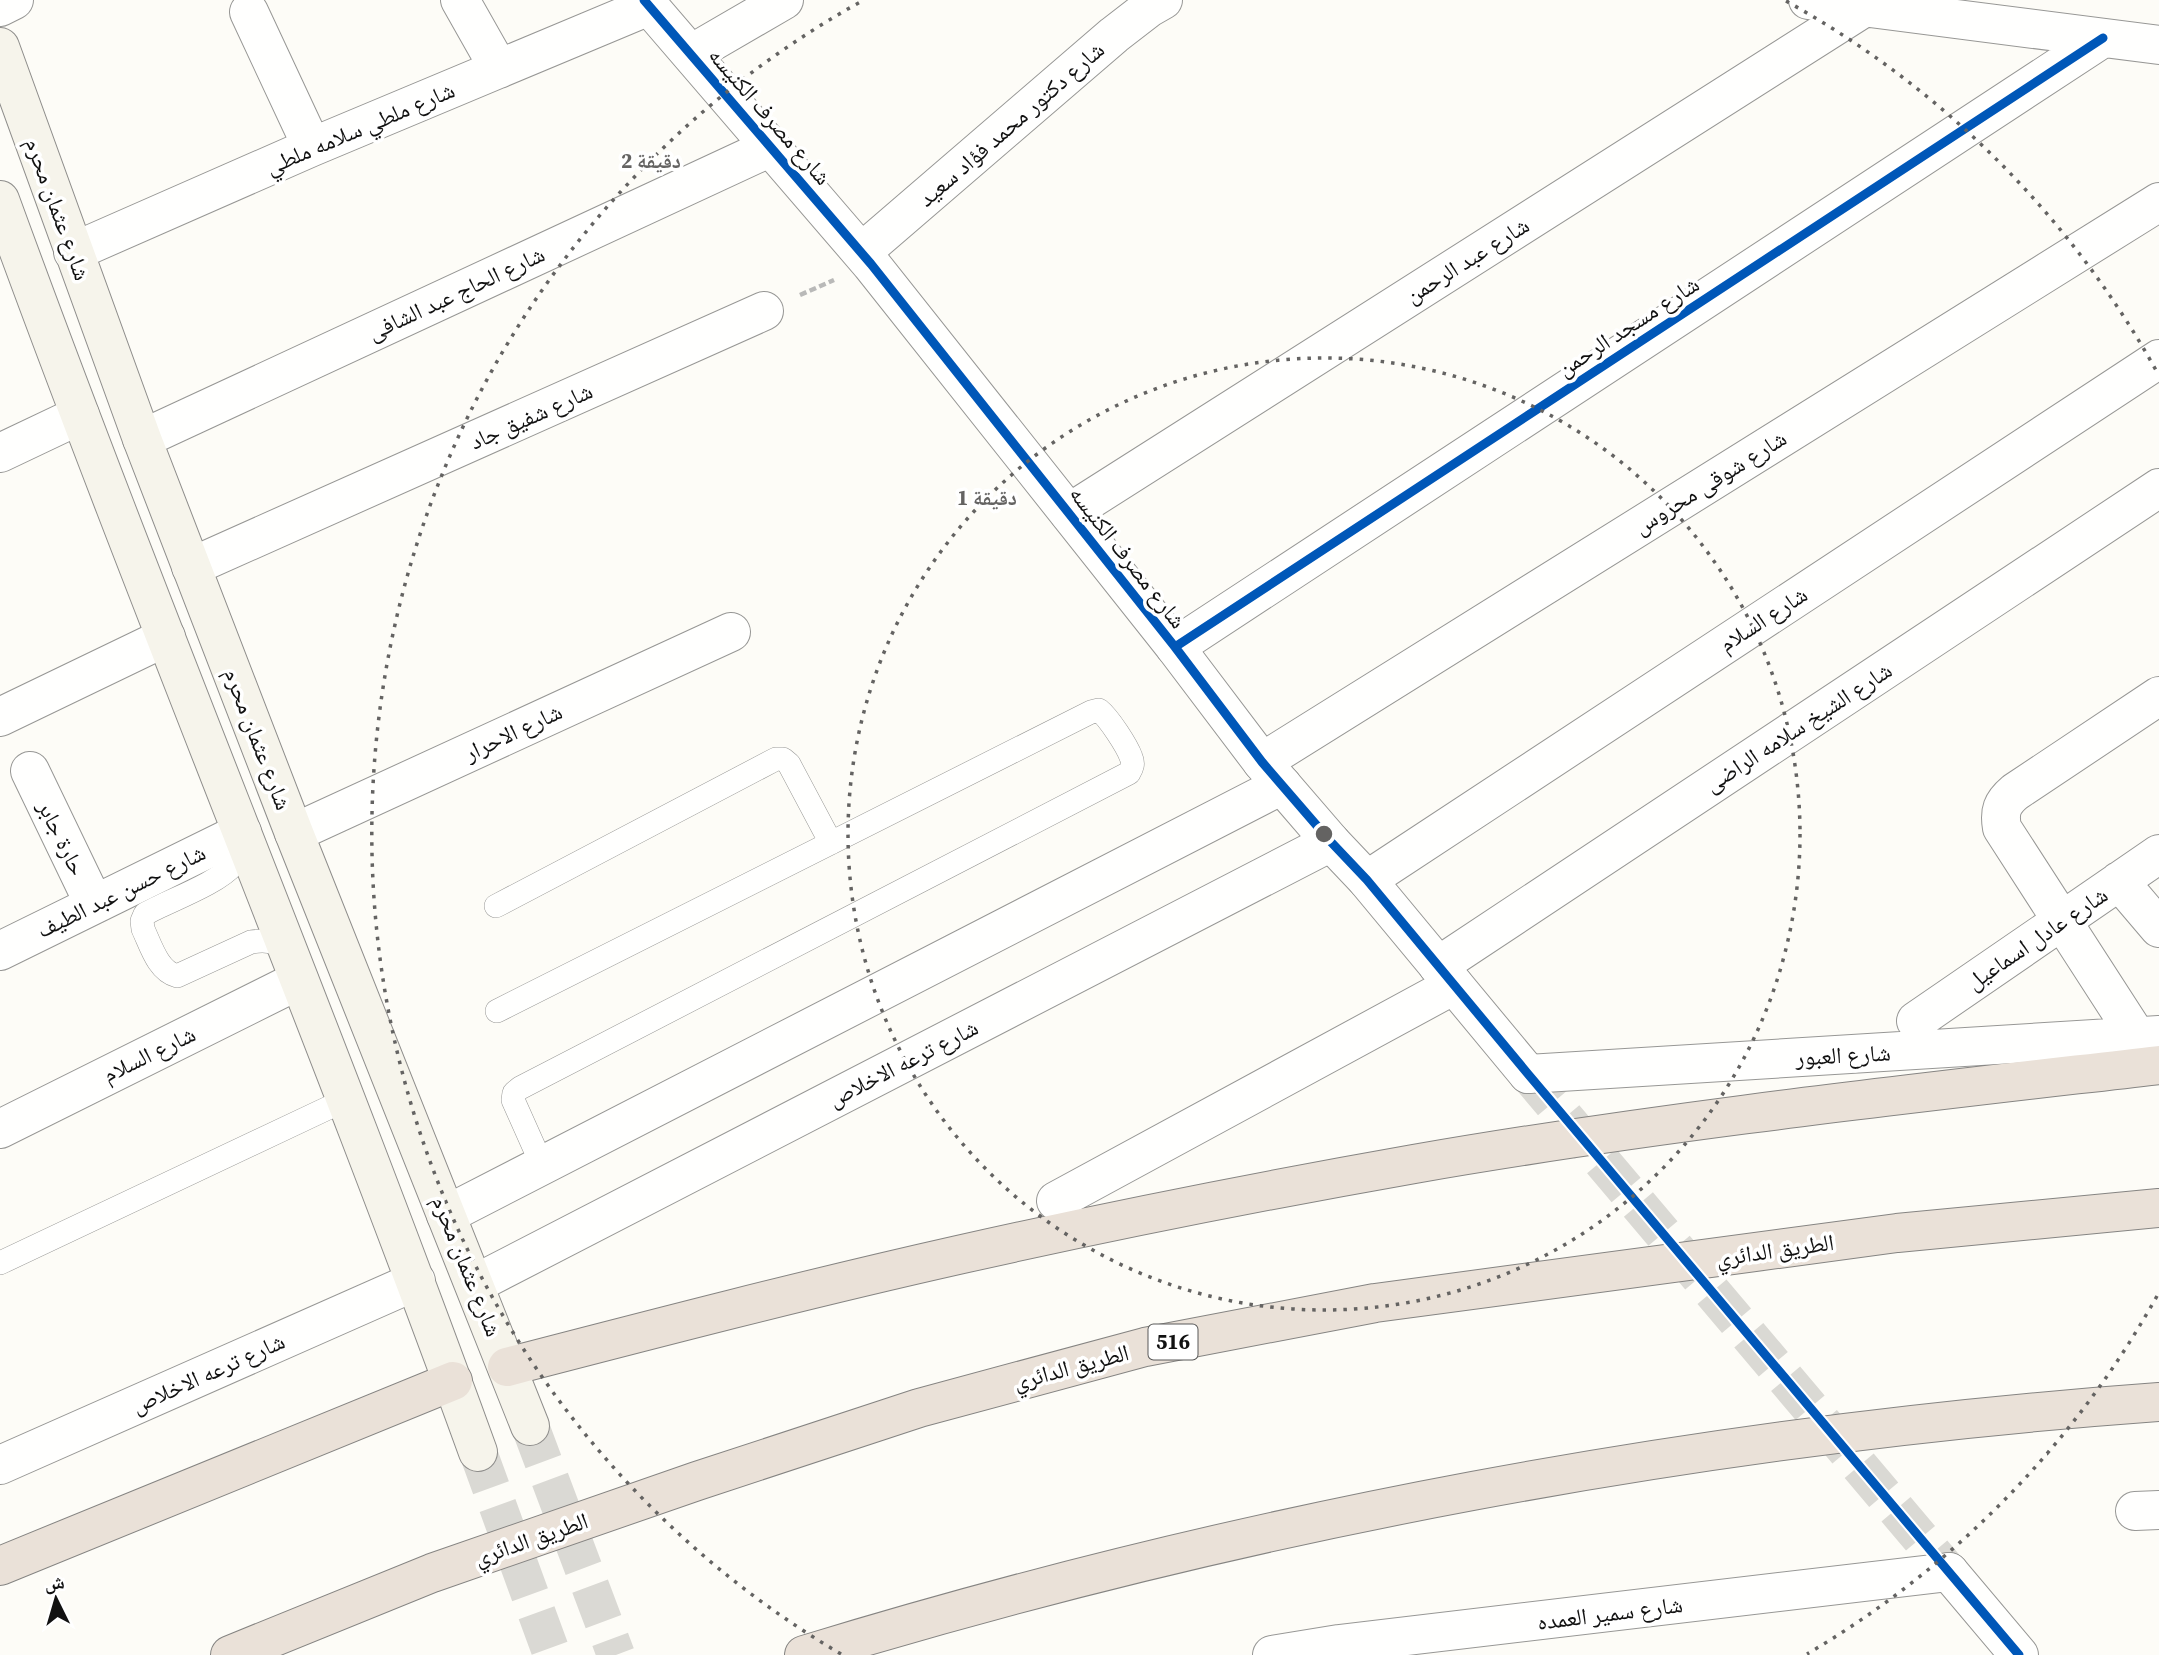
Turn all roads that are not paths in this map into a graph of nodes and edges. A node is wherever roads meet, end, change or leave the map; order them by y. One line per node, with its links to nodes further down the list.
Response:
1 (14, 0): 8 (street)
2 (460, 0): 15 (street)
3 (784, 0): 14 (street)
4 (1163, 0): 21 (street, شارع دكتور محمد فؤاد سعيد)
5 (1808, 0): 7 (street)
6 (647, 3): 14 (street, شارع مصرف الكنيسه); 15 (street, شارع ملطي سلامه ملطي)
7 (1870, 4): 11 (street); 28 (street, شارع عبد الرحمن)
8 (0, 7)
9 (249, 12): 16 (street)
10 (2159, 14): 11 (street, شارع مسجد الرحمن)
11 (2112, 39): 12 (street); 32 (street, شارع مسجد الرحمن)
12 (2159, 45)
13 (0, 47): 20 (main road, شارع عثمان محرم)
14 (691, 54): 17 (street, شارع مصرف الكنيسه)
15 (499, 69): 16 (street, شارع ملطي سلامه ملطي)
16 (312, 147): 20 (street, شارع ملطي سلامه ملطي)
17 (771, 147): 21 (street, شارع مصرف الكنيسه); 25 (street, شارع الحاج عبد الشافى)
18 (2159, 202): 36 (street, شارع شوقى محروس)
19 (4, 223): 24 (main road)
20 (73, 251): 25 (main road, شارع عثمان محرم)
21 (867, 258): 28 (street, شارع مصرف الكنيسه)
22 (764, 312): 29 (street, شارع شفيق جاد)
23 (2159, 359): 42 (street, شارع السلام)
24 (80, 415): 26 (street); 31 (main road)
25 (142, 439): 29 (main road, شارع عثمان محرم)
26 (0, 453)
27 (2159, 488): 50 (street, شارع الشيخ سلامه الراضى)
28 (1069, 513): 32 (street, شارع مصرف الكنيسه)
29 (191, 568): 37 (main road, شارع عثمان محرم)
30 (731, 632): 37 (street, شارع الاحرار)
31 (166, 637): 34 (street); 38 (main road)
32 (1175, 647): 36 (street, شارع مصرف الكنيسه)
33 (2159, 696): 46 (street)
34 (0, 717)
35 (30, 771): 44 (street, حارة جابر)
36 (1272, 774): 39 (street, شارع مصرف الكنيسه); 57 (street)
37 (294, 833): 60 (main road, شارع عثمان محرم)
38 (243, 835): 44 (street, شارع حسن عبد الطيف); 49 (main road); 49 (lane)
39 (1331, 842): 42 (street, شارع مصرف الكنيسه); 63 (street, شارع ترعه الاخلاص)
40 (831, 843): 45 (lane); 51 (lane); 57 (lane)
41 (2159, 854): 43 (street, شارع عادل اسماعيل)
42 (1367, 880): 50 (street, شارع مصرف الكنيسه)
43 (2119, 881): 46 (street, شارع عادل اسماعيل); 47 (street)
44 (94, 904): 48 (street, شارع حسن عبد الطيف)
45 (496, 906)
46 (2061, 922): 52 (street, شارع عادل اسماعيل); 53 (street)
47 (2159, 929)
48 (0, 951)
49 (293, 964): 55 (main road); 56 (street, شارع السلام)
50 (1446, 975): 54 (street, شارع مصرف الكنيسه); 58 (street, شارع الشيخ سلامه الراضى)
51 (497, 1011)
52 (1916, 1021)
53 (2152, 1046): 54 (street, شارع العبور); 64 (highway)
54 (1528, 1074)
55 (345, 1100): 61 (lane); 62 (main road)
56 (0, 1129)
57 (542, 1165): 60 (street)
58 (1056, 1201)
59 (2159, 1209): 71 (highway, الطريق الدائري / 516)
60 (446, 1214): 63 (main road, شارع عثمان محرم)
61 (0, 1263)
62 (416, 1281): 65 (main road); 69 (street, شارع ترعه الاخلاص)
63 (475, 1283): 64 (main road, شارع عثمان محرم)
64 (507, 1367): 67 (main road, شارع عثمان محرم)
65 (453, 1381): 68 (main road); 70 (highway)
66 (2159, 1402): 72 (highway)
67 (530, 1426)
68 (478, 1452)
69 (0, 1465)
70 (0, 1566)
71 (230, 1655)
72 (804, 1655)
73 (1272, 1655): 74 (street, شارع سمير العمده)
74 (2019, 1655)

